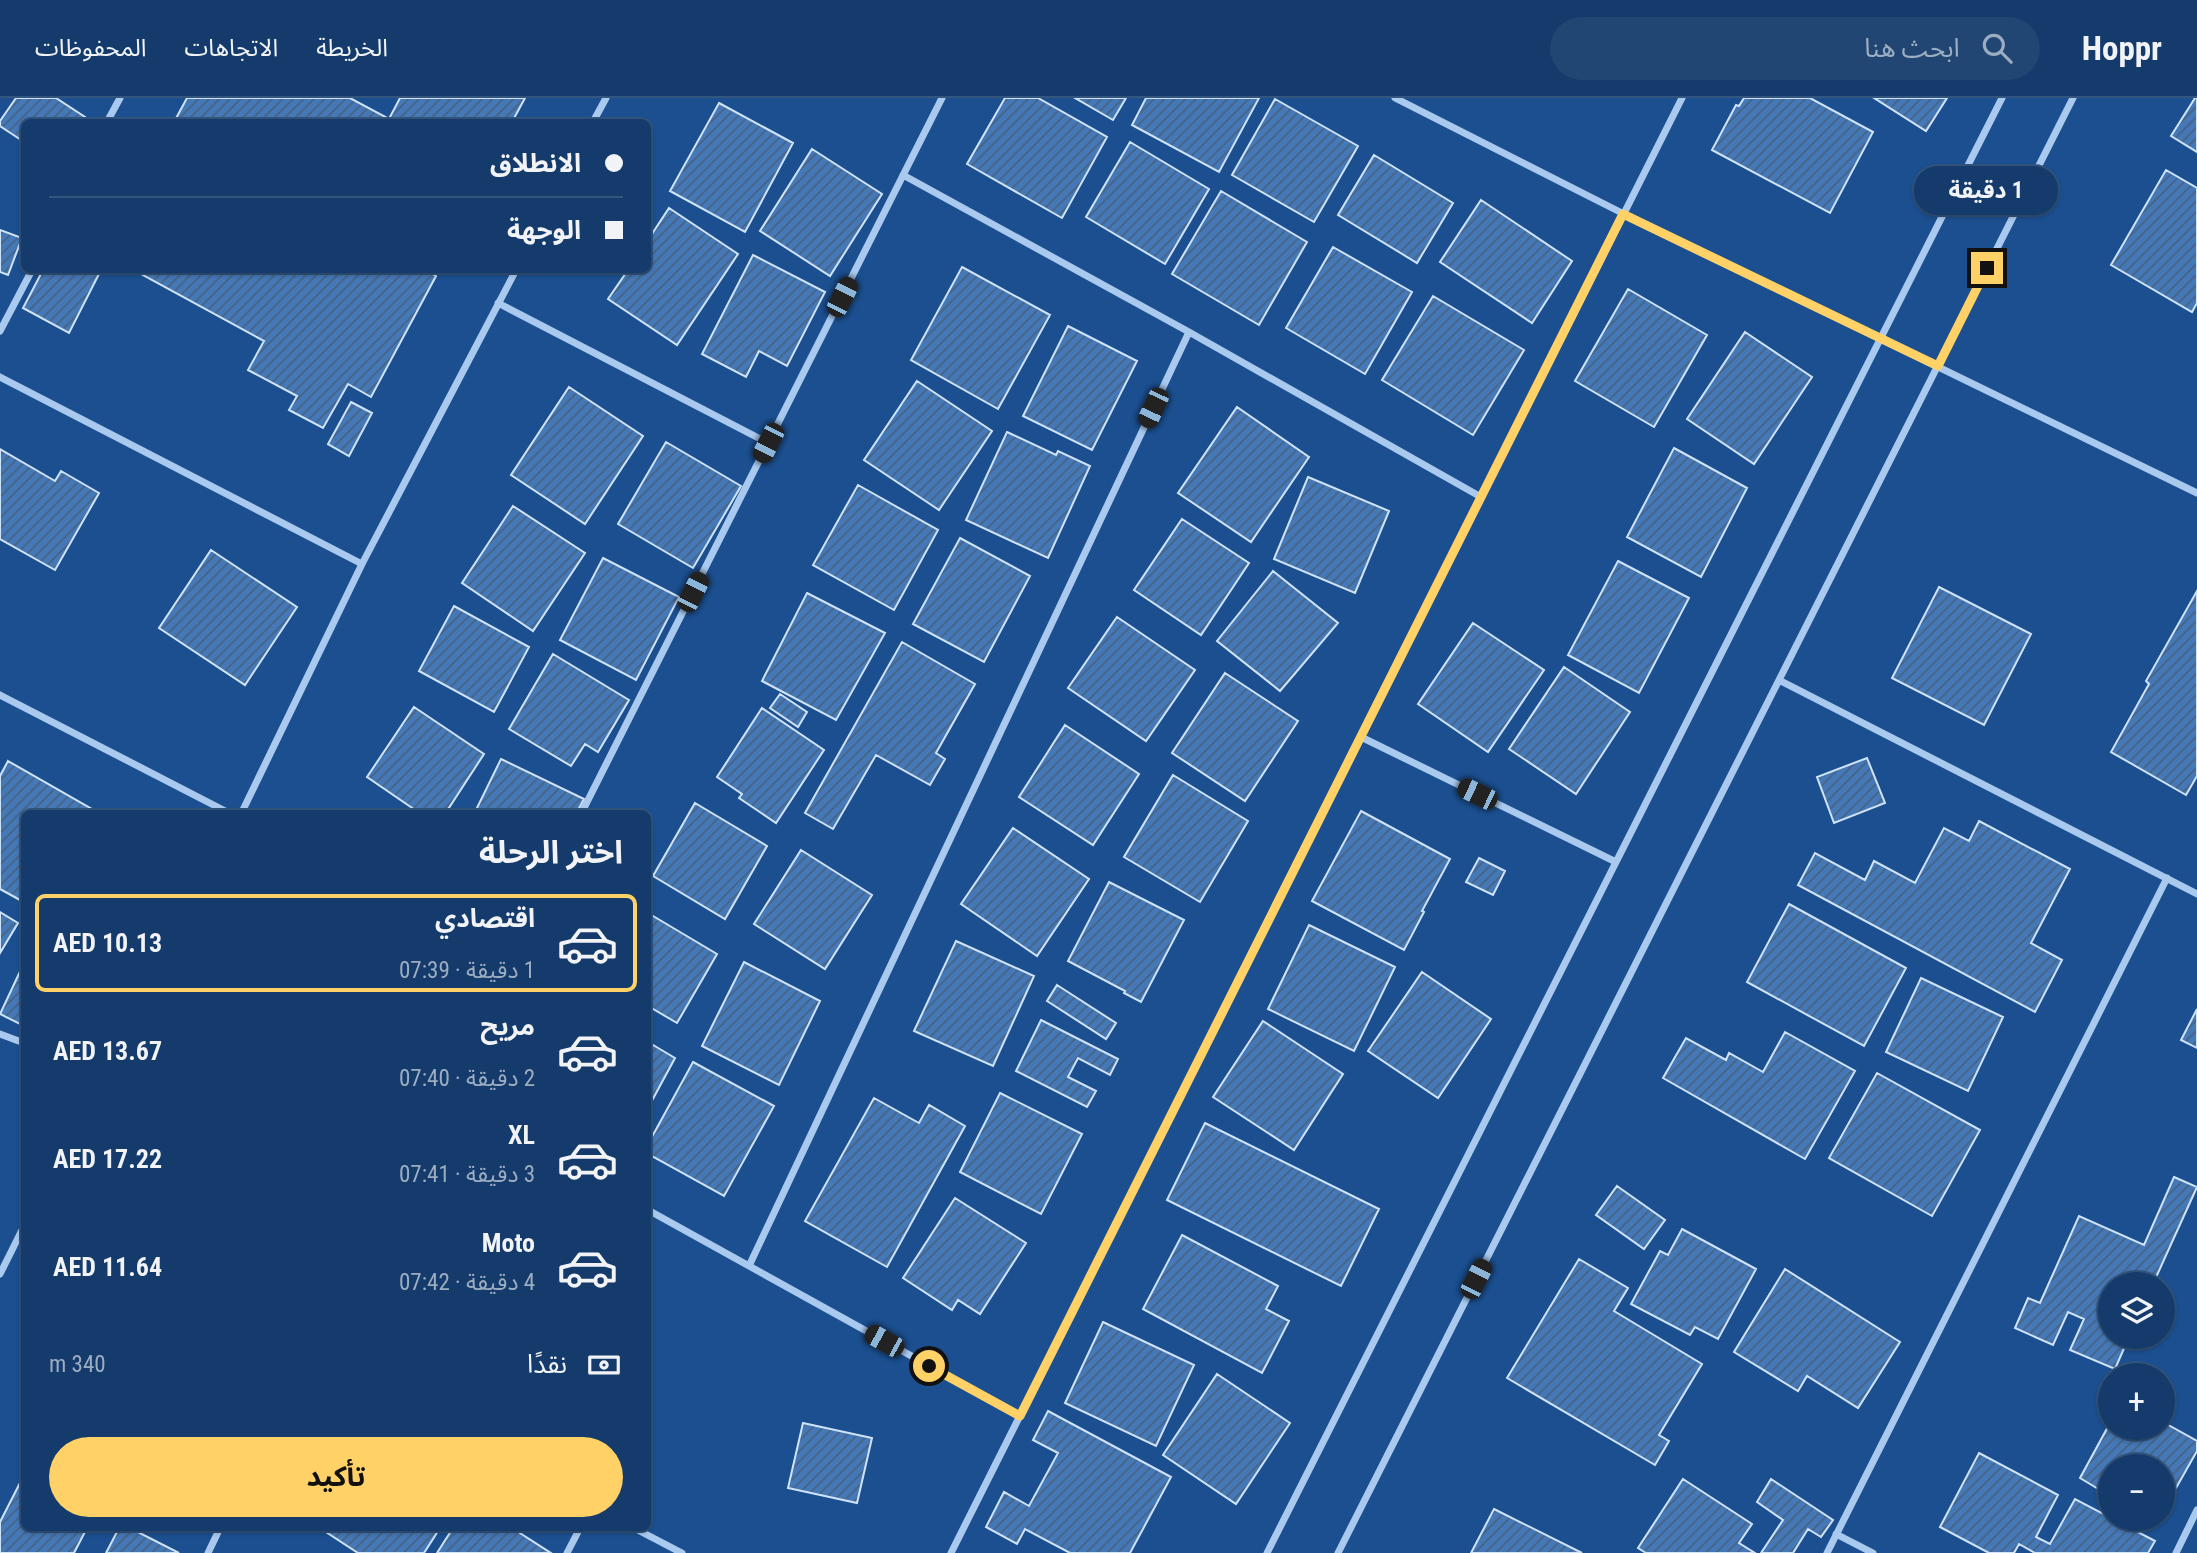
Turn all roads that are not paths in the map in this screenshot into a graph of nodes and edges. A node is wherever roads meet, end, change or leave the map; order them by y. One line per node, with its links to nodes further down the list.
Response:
1 (120, 98): 8 (street)
2 (606, 98): 9 (street)
3 (942, 98): 10 (street)
4 (1395, 98): 11 (street)
5 (1682, 98): 11 (street)
6 (2002, 98): 17 (street)
7 (2073, 98): 18 (street)
8 (109, 119)
9 (595, 119)
10 (903, 176): 16 (street); 20 (street)
11 (1623, 214): 17 (street); 22 (street)
12 (30, 273): 15 (street)
13 (514, 273): 14 (street)
14 (498, 303): 20 (street); 23 (street)
15 (0, 331)
16 (1189, 332): 22 (street); 37 (street)
17 (1881, 338): 18 (street); 30 (street)
18 (1938, 366): 21 (street); 24 (street)
19 (0, 377): 23 (street)
20 (768, 443): 29 (street)
21 (2197, 493)
22 (1482, 497): 26 (street)
23 (362, 564): 28 (street)
24 (1779, 680): 31 (street); 50 (street)
25 (0, 695): 27 (street)
26 (1361, 737): 30 (street); 39 (street)
27 (223, 810)
28 (243, 810)
29 (583, 810)
30 (1616, 862): 49 (street)
31 (2167, 878): 32 (street); 44 (street)
32 (2197, 894)
33 (0, 1034): 34 (street)
34 (21, 1042)
35 (651, 1212): 37 (street)
36 (21, 1232): 38 (street)
37 (749, 1266): 39 (street)
38 (0, 1275)
39 (1020, 1416): 48 (street)
40 (2197, 1510): 53 (street)
41 (219, 1531): 45 (street)
42 (578, 1531): 46 (street)
43 (640, 1531): 47 (street)
44 (1836, 1534): 51 (street); 52 (street)
45 (208, 1553)
46 (567, 1553)
47 (682, 1553)
48 (951, 1553)
49 (1267, 1553)
50 (1338, 1553)
51 (1827, 1553)
52 (1873, 1553)
53 (2176, 1553)

